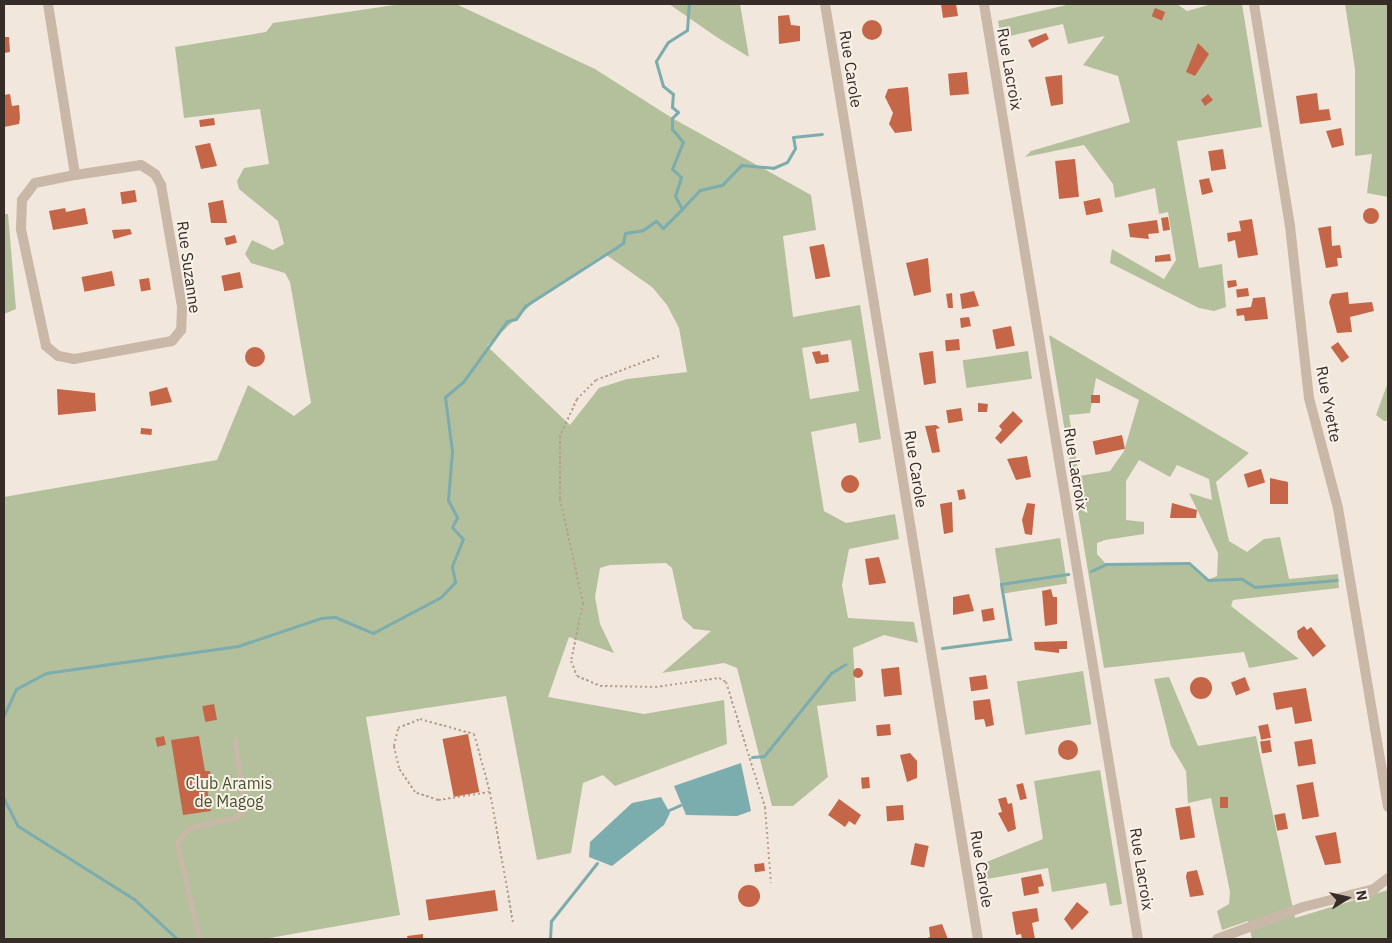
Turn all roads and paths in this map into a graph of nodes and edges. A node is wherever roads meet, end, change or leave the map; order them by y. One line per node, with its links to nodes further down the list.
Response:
1 (48, 4): 5 (street)
2 (825, 4): 14 (street, Rue Carole)
3 (984, 4): 15 (street, Rue Lacroix)
4 (1254, 4): 9 (street, Rue Yvette)
5 (75, 175): 5 (street, Rue Suzanne)
6 (659, 356): 11 (path)
7 (235, 740): 13 (lane)
8 (490, 792): 8 (path); 12 (path)
9 (1388, 807)
10 (1388, 878): 16 (street)
11 (771, 883)
12 (513, 922)
13 (199, 939)
14 (978, 939)
15 (1138, 939)
16 (1216, 939)

